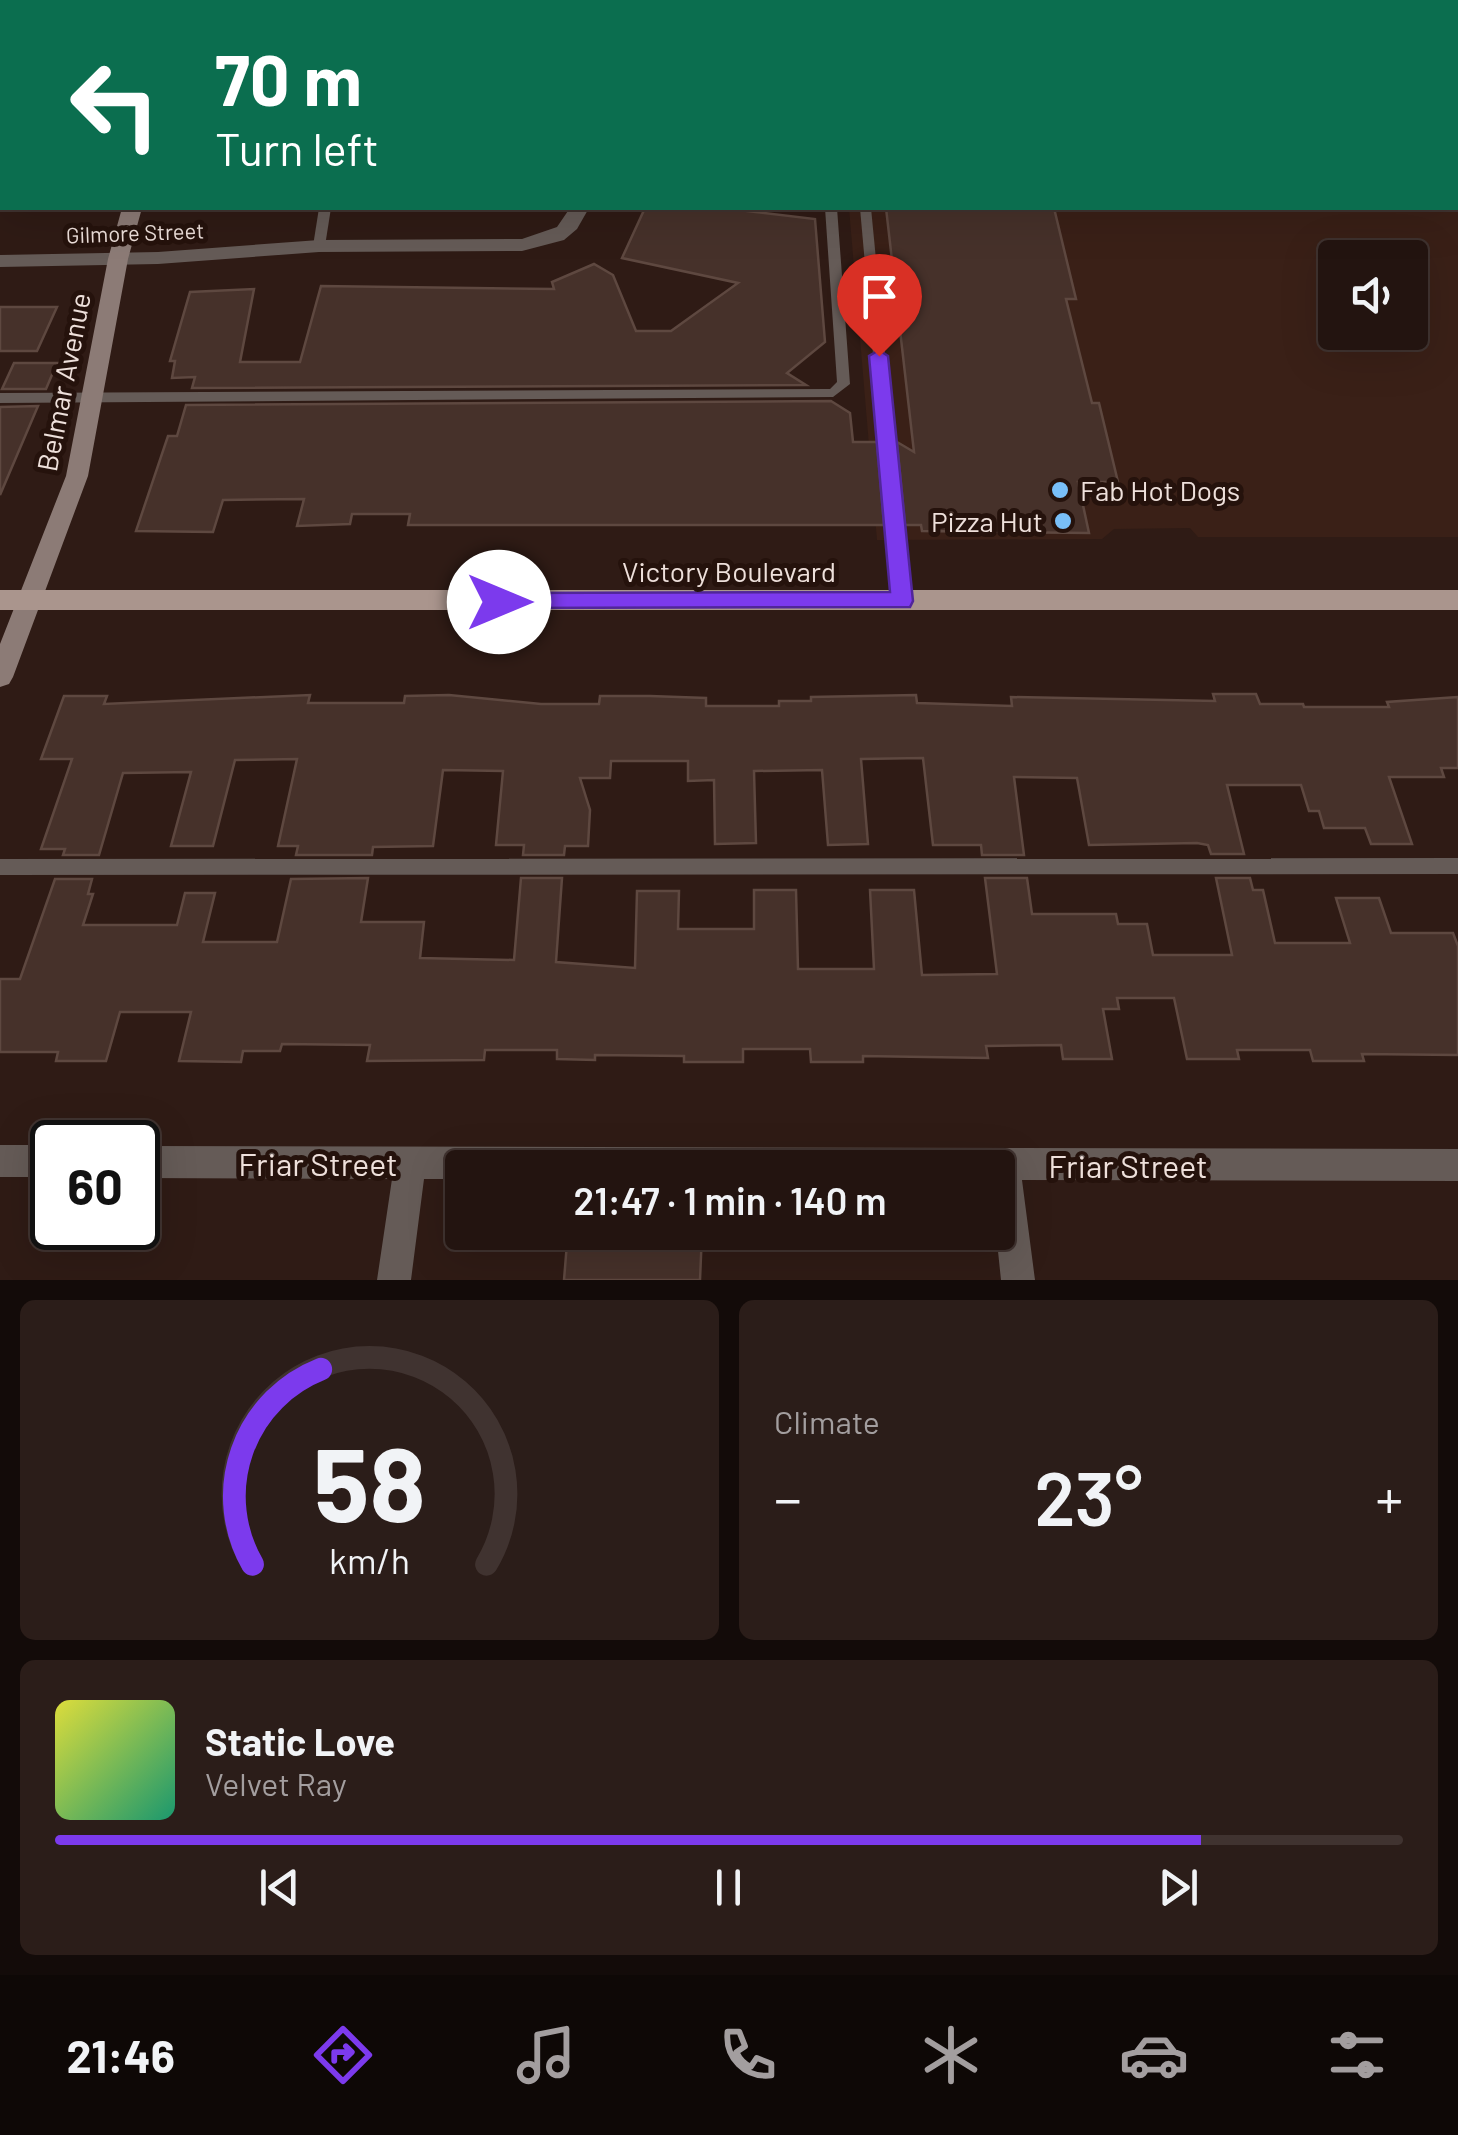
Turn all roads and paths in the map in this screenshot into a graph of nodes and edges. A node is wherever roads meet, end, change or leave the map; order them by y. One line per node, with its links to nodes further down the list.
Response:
1 (131, 210): 8 (street, Belmar Avenue)
2 (324, 210): 6 (lane)
3 (578, 210): 6 (street, Gilmore Street)
4 (831, 210): 10 (lane)
5 (865, 210): 14 (lane)
6 (319, 246): 8 (street, Gilmore Street)
7 (0, 260): 8 (street, Gilmore Street)
8 (118, 260): 10 (street, Belmar Avenue)
9 (0, 398): 10 (lane)
10 (92, 398): 12 (street, Belmar Avenue)
11 (0, 600): 12 (main road, Victory Boulevard)
12 (31, 600): 14 (main road, Victory Boulevard); 15 (street, Belmar Avenue)
13 (1458, 600): 14 (main road, Victory Boulevard)
14 (902, 601)
15 (0, 677)
16 (0, 866): 17 (lane)
17 (1458, 866)
18 (0, 1160): 19 (street)
19 (30, 1161)
20 (160, 1162): 21 (street, Friar Street)
21 (410, 1163): 22 (street, Friar Street); 26 (street)
22 (445, 1163)
23 (1458, 1164): 24 (street, Friar Street)
24 (1015, 1166)
25 (1014, 1250): 27 (street)
26 (394, 1280)
27 (1018, 1280)

